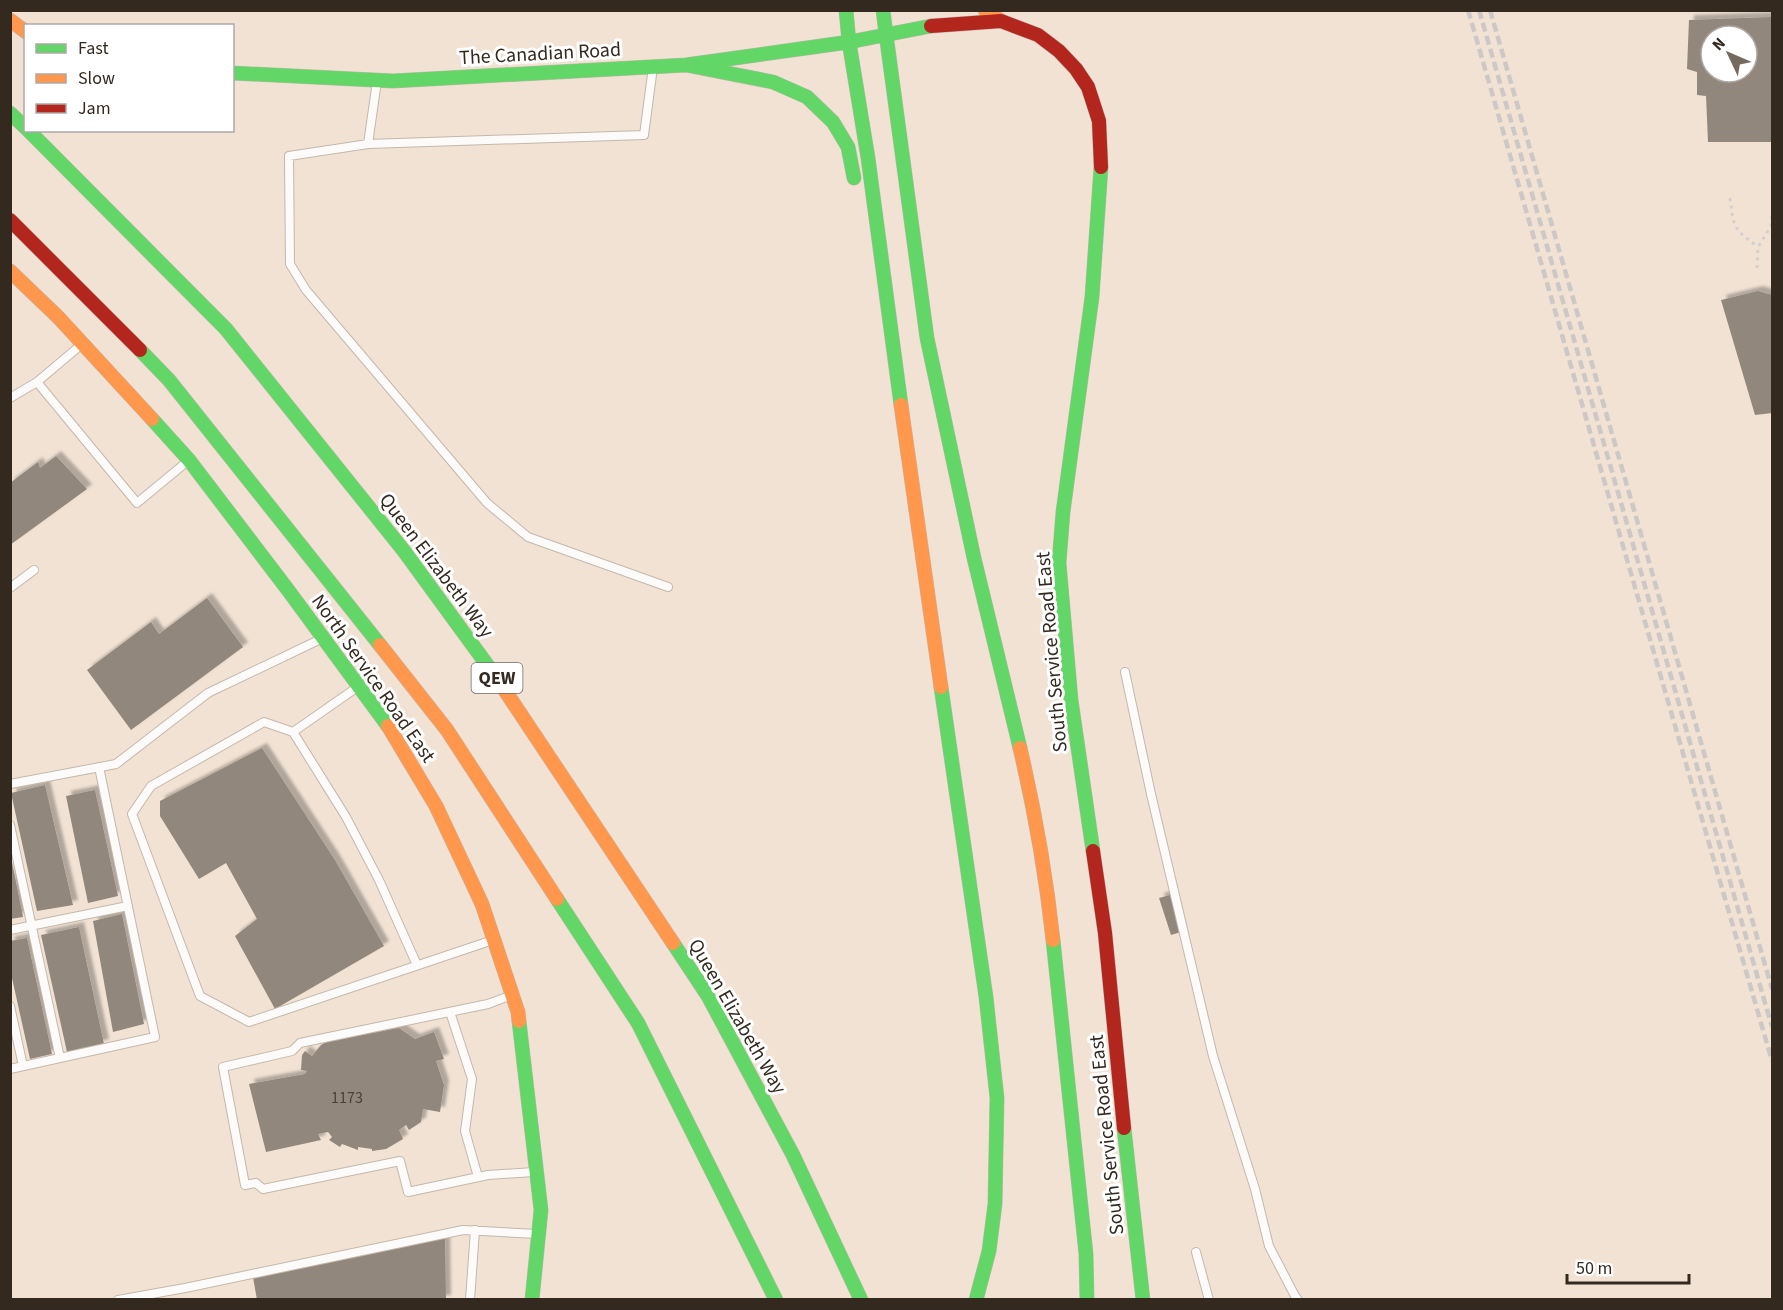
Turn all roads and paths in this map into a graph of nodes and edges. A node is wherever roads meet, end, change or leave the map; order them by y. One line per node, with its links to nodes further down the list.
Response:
1 (846, 10): 8 (main road)
2 (883, 10): 7 (main road)
3 (985, 10): 5 (main road)
4 (10, 20): 6 (main road)
5 (1001, 21): 7 (main road, South Service Road East); 63 (main road, South Service Road East)
6 (24, 30)
7 (886, 34): 8 (main road, South Service Road East); 62 (main road)
8 (849, 42): 9 (main road, The Canadian Road); 21 (main road)
9 (686, 64): 10 (main road, The Canadian Road); 21 (main road)
10 (653, 66): 12 (main road, The Canadian Road); 16 (lane)
11 (234, 73): 12 (main road, The Canadian Road)
12 (377, 80): 16 (lane)
13 (10, 113): 14 (main road, Queen Elizabeth Way / QEW)
14 (24, 126)
15 (30, 132): 60 (main road, Queen Elizabeth Way / QEW)
16 (368, 144): 29 (lane)
17 (1730, 198): 20 (path)
18 (1773, 215): 20 (path)
19 (10, 220): 59 (main road)
20 (1758, 247): 22 (path)
21 (880, 263): 61 (main road)
22 (1758, 268)
23 (10, 272): 24 (main road, North Service Road East)
24 (83, 344): 25 (lane); 27 (main road, North Service Road East)
25 (37, 382): 26 (lane); 27 (lane)
26 (10, 398)
27 (189, 460): 31 (main road, North Service Road East)
28 (34, 570): 30 (lane)
29 (669, 587)
30 (10, 588)
31 (323, 638): 33 (main road, North Service Road East); 35 (lane)
32 (1125, 672): 65 (lane)
33 (359, 686): 34 (lane); 41 (main road, North Service Road East)
34 (293, 732): 42 (lane); 42 (lane)
35 (99, 767): 36 (lane); 38 (lane)
36 (10, 784)
37 (10, 825): 39 (lane)
38 (128, 906): 39 (lane); 46 (lane)
39 (32, 926): 40 (lane); 46 (lane)
40 (10, 930)
41 (494, 939): 42 (lane); 43 (main road, North Service Road East)
42 (417, 965)
43 (513, 995): 45 (lane); 49 (main road, North Service Road East)
44 (10, 1006): 47 (lane)
45 (450, 1012): 50 (lane); 50 (lane)
46 (60, 1058): 47 (lane)
47 (23, 1066): 48 (lane)
48 (10, 1069)
49 (537, 1172): 50 (lane); 52 (main road, North Service Road East)
50 (478, 1177)
51 (475, 1230): 52 (lane); 54 (lane); 57 (lane)
52 (538, 1234): 58 (main road, North Service Road East)
53 (1196, 1252): 64 (lane)
54 (185, 1288): 55 (lane); 56 (lane)
55 (118, 1299)
56 (187, 1299)
57 (470, 1299)
58 (532, 1299)
59 (777, 1299)
60 (861, 1299)
61 (976, 1299)
62 (1087, 1299)
63 (1143, 1299)
64 (1209, 1299)
65 (1298, 1299)

